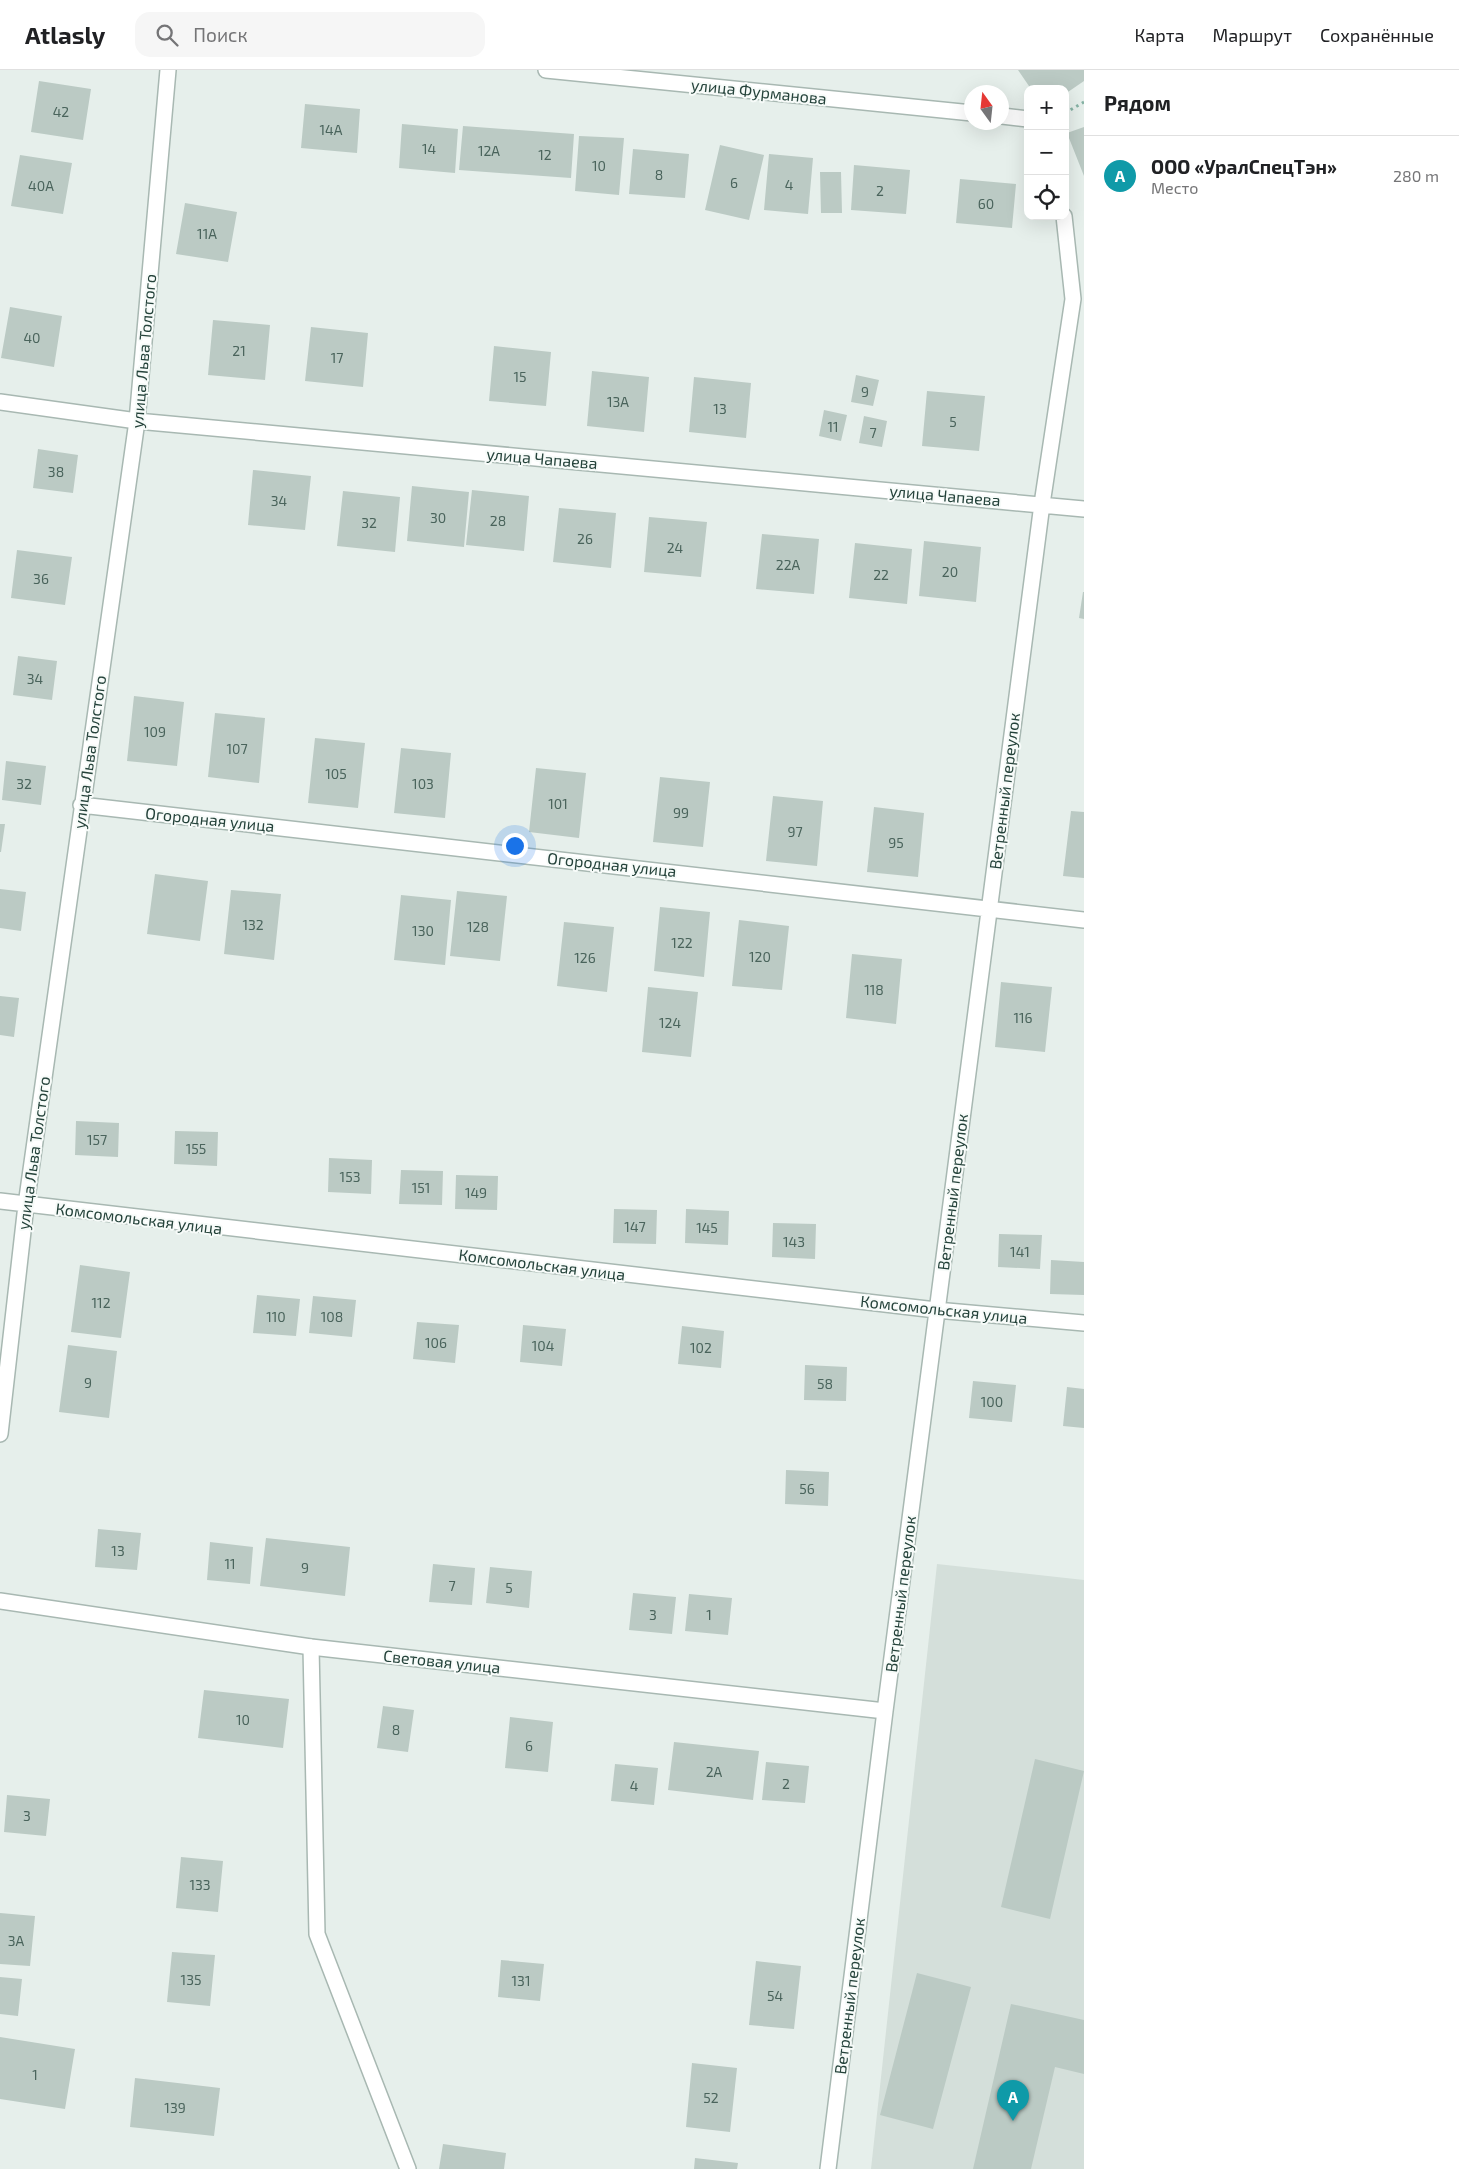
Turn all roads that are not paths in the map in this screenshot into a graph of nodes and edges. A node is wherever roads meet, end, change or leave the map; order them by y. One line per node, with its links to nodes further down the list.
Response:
1 (168, 70): 8 (street, улица Льва Толстого)
2 (546, 70): 3 (street, улица Фурманова)
3 (964, 112)
4 (1009, 117): 5 (street)
5 (1024, 119)
6 (1064, 220): 9 (street, Ветренный переулок)
7 (0, 402): 8 (street, улица Чапаева)
8 (137, 421): 9 (street, улица Чапаева); 11 (street, улица Льва Толстого)
9 (1042, 504): 10 (street, улица Чапаева); 12 (street, Ветренный переулок)
10 (1084, 509)
11 (81, 805): 12 (street, Огородная улица); 15 (street, улица Льва Толстого)
12 (989, 907): 13 (street, Огородная улица); 16 (street, Ветренный переулок)
13 (1084, 920)
14 (0, 1200): 15 (street, Комсомольская улица)
15 (26, 1205): 16 (street, Комсомольская улица); 18 (street, улица Льва Толстого)
16 (936, 1310): 17 (street, Комсомольская улица); 21 (street, Ветренный переулок)
17 (1084, 1323)
18 (0, 1434)
19 (0, 1601): 20 (street, Световая улица)
20 (311, 1647): 21 (street, Световая улица); 22 (street)
21 (885, 1711): 23 (street, Ветренный переулок)
22 (408, 2169)
23 (828, 2169)

